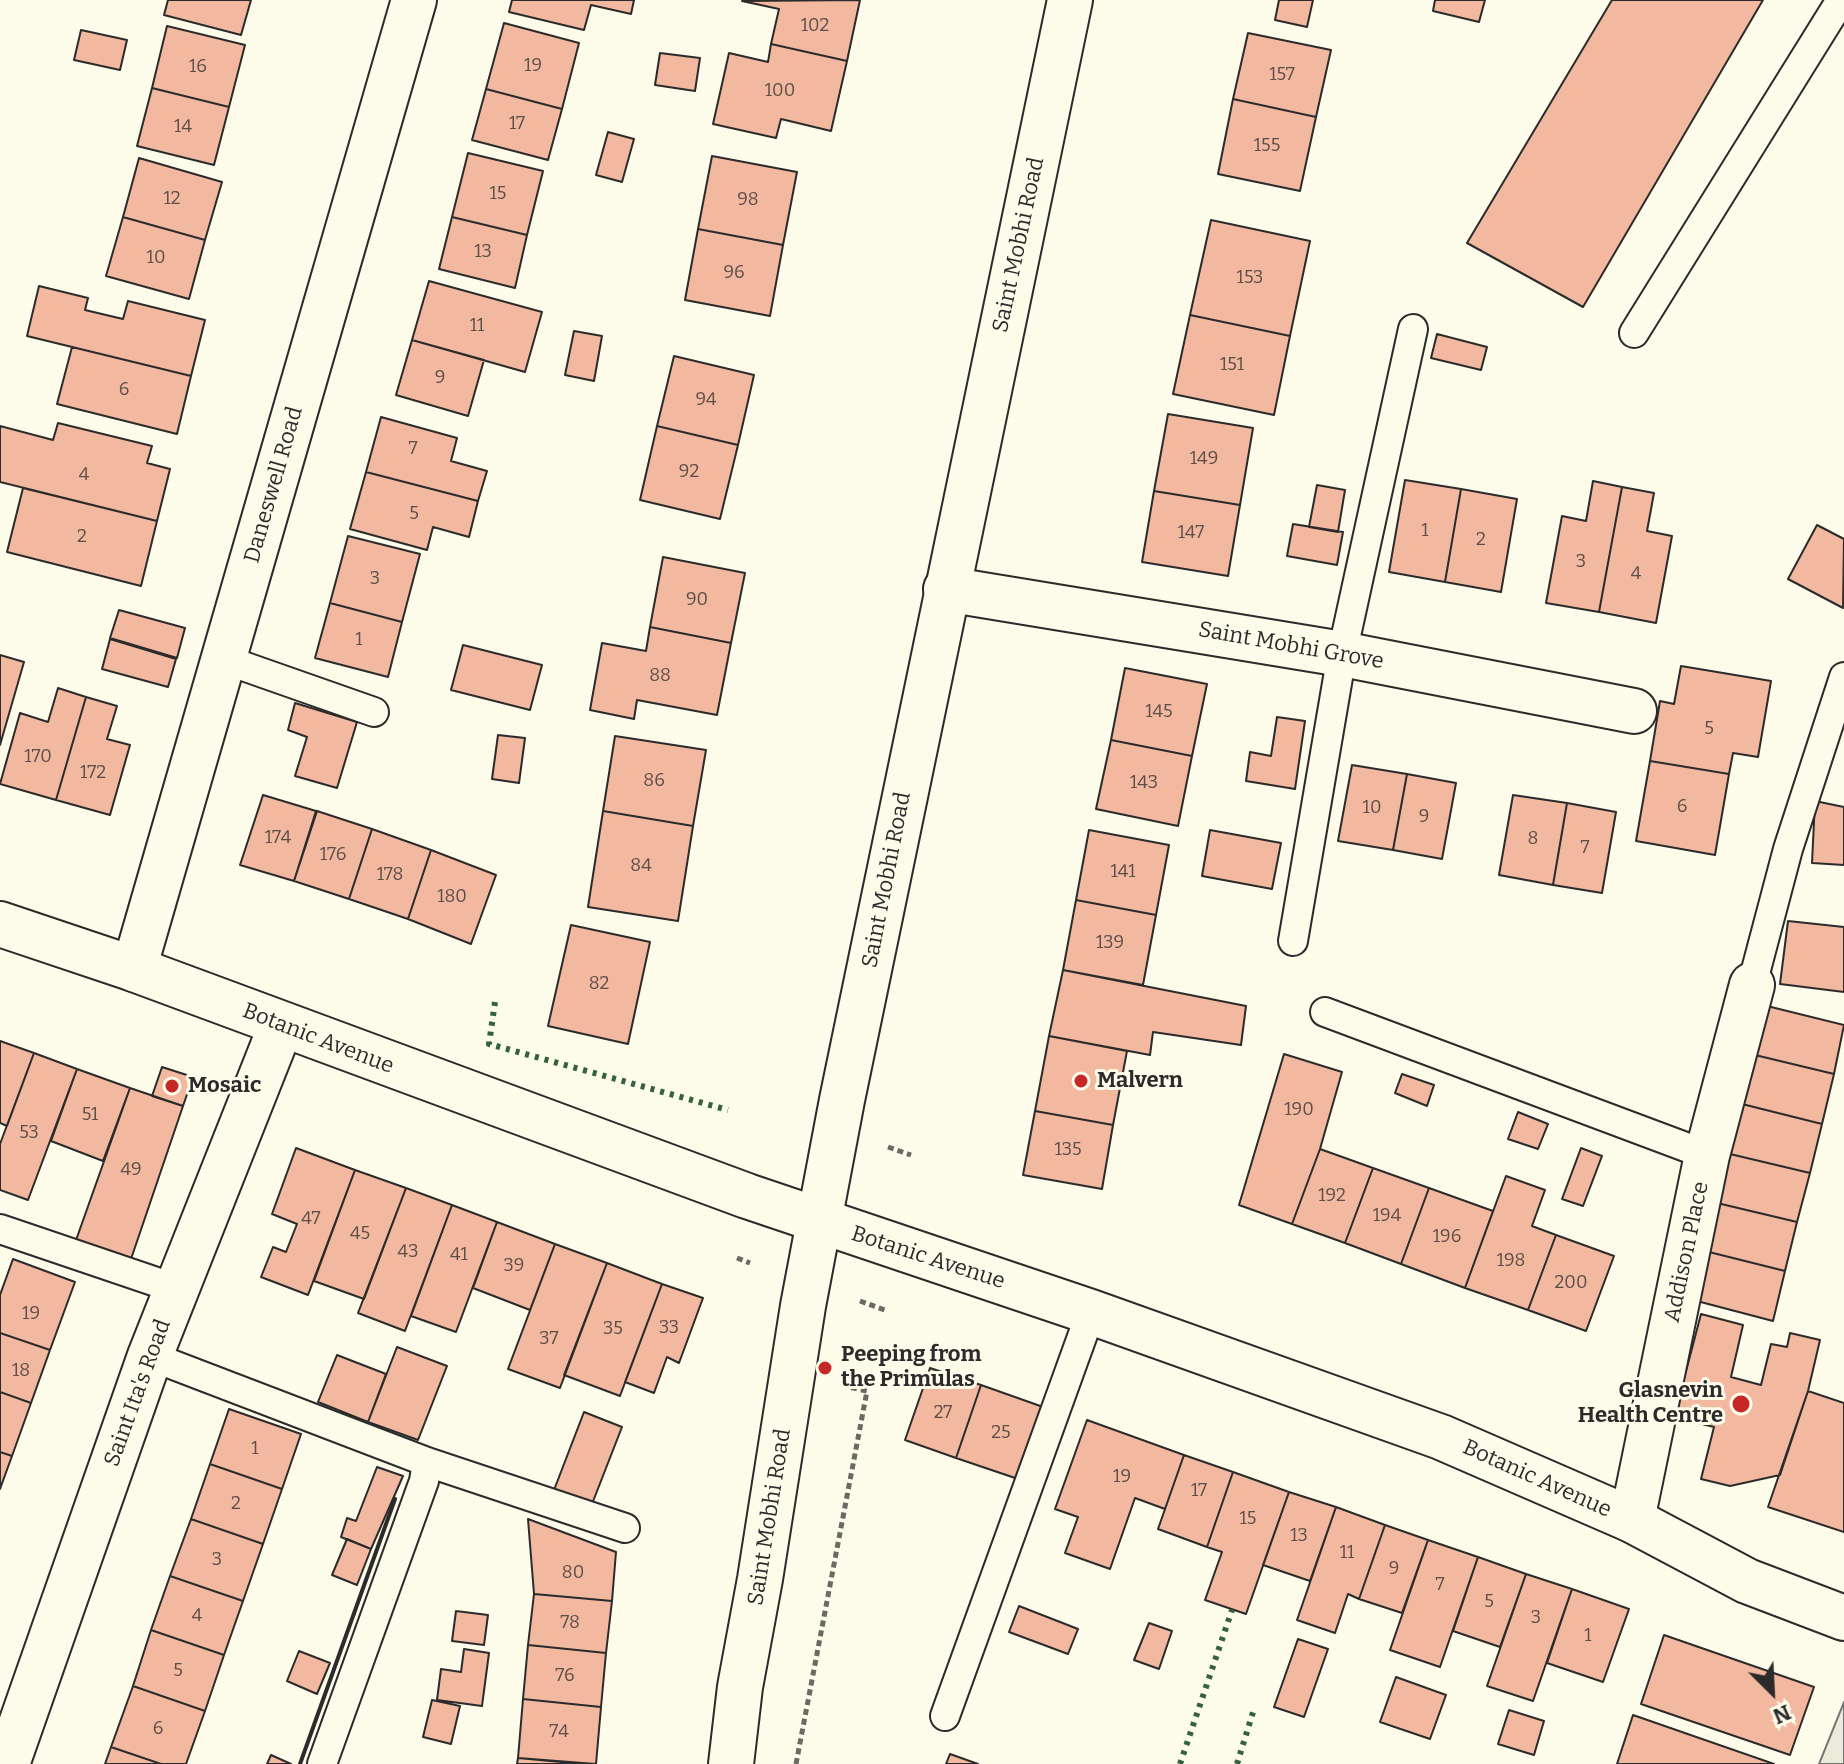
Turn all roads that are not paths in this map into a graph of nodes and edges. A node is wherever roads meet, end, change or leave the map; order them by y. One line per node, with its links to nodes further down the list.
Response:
1 (414, 0): 8 (street, Daneswell Road)
2 (1070, 0): 6 (street, Saint Mobhi Road)
3 (1841, 0): 5 (lane)
4 (1413, 329): 7 (lane)
5 (1634, 333)
6 (946, 589): 7 (street, Saint Mobhi Grove); 19 (street, Saint Mobhi Road)
7 (1342, 654): 10 (street, Saint Mobhi Grove); 13 (lane)
8 (223, 659): 11 (lane); 14 (street, Daneswell Road)
9 (1844, 677): 15 (lane)
10 (1634, 711)
11 (374, 712)
12 (0, 924): 14 (street, Botanic Avenue)
13 (1293, 941)
14 (134, 969): 17 (street, Botanic Avenue)
15 (1752, 985): 18 (street, Addison Place)
16 (1325, 1012): 18 (lane)
17 (281, 1026): 19 (street, Botanic Avenue); 21 (street, Saint Ita's Road)
18 (1707, 1155): 25 (street, Addison Place)
19 (821, 1222): 22 (street, Botanic Avenue); 31 (street, Saint Mobhi Road)
20 (0, 1229): 21 (lane)
21 (177, 1289): 23 (street, Saint Ita's Road)
22 (1091, 1312): 25 (street, Botanic Avenue); 28 (lane)
23 (150, 1356): 24 (lane); 29 (street, Saint Ita's Road)
24 (427, 1462): 26 (lane); 30 (lane)
25 (1632, 1520): 27 (street, Botanic Avenue)
26 (625, 1528)
27 (1844, 1618)
28 (945, 1716)
29 (7, 1764)
30 (322, 1764)
31 (731, 1764)

